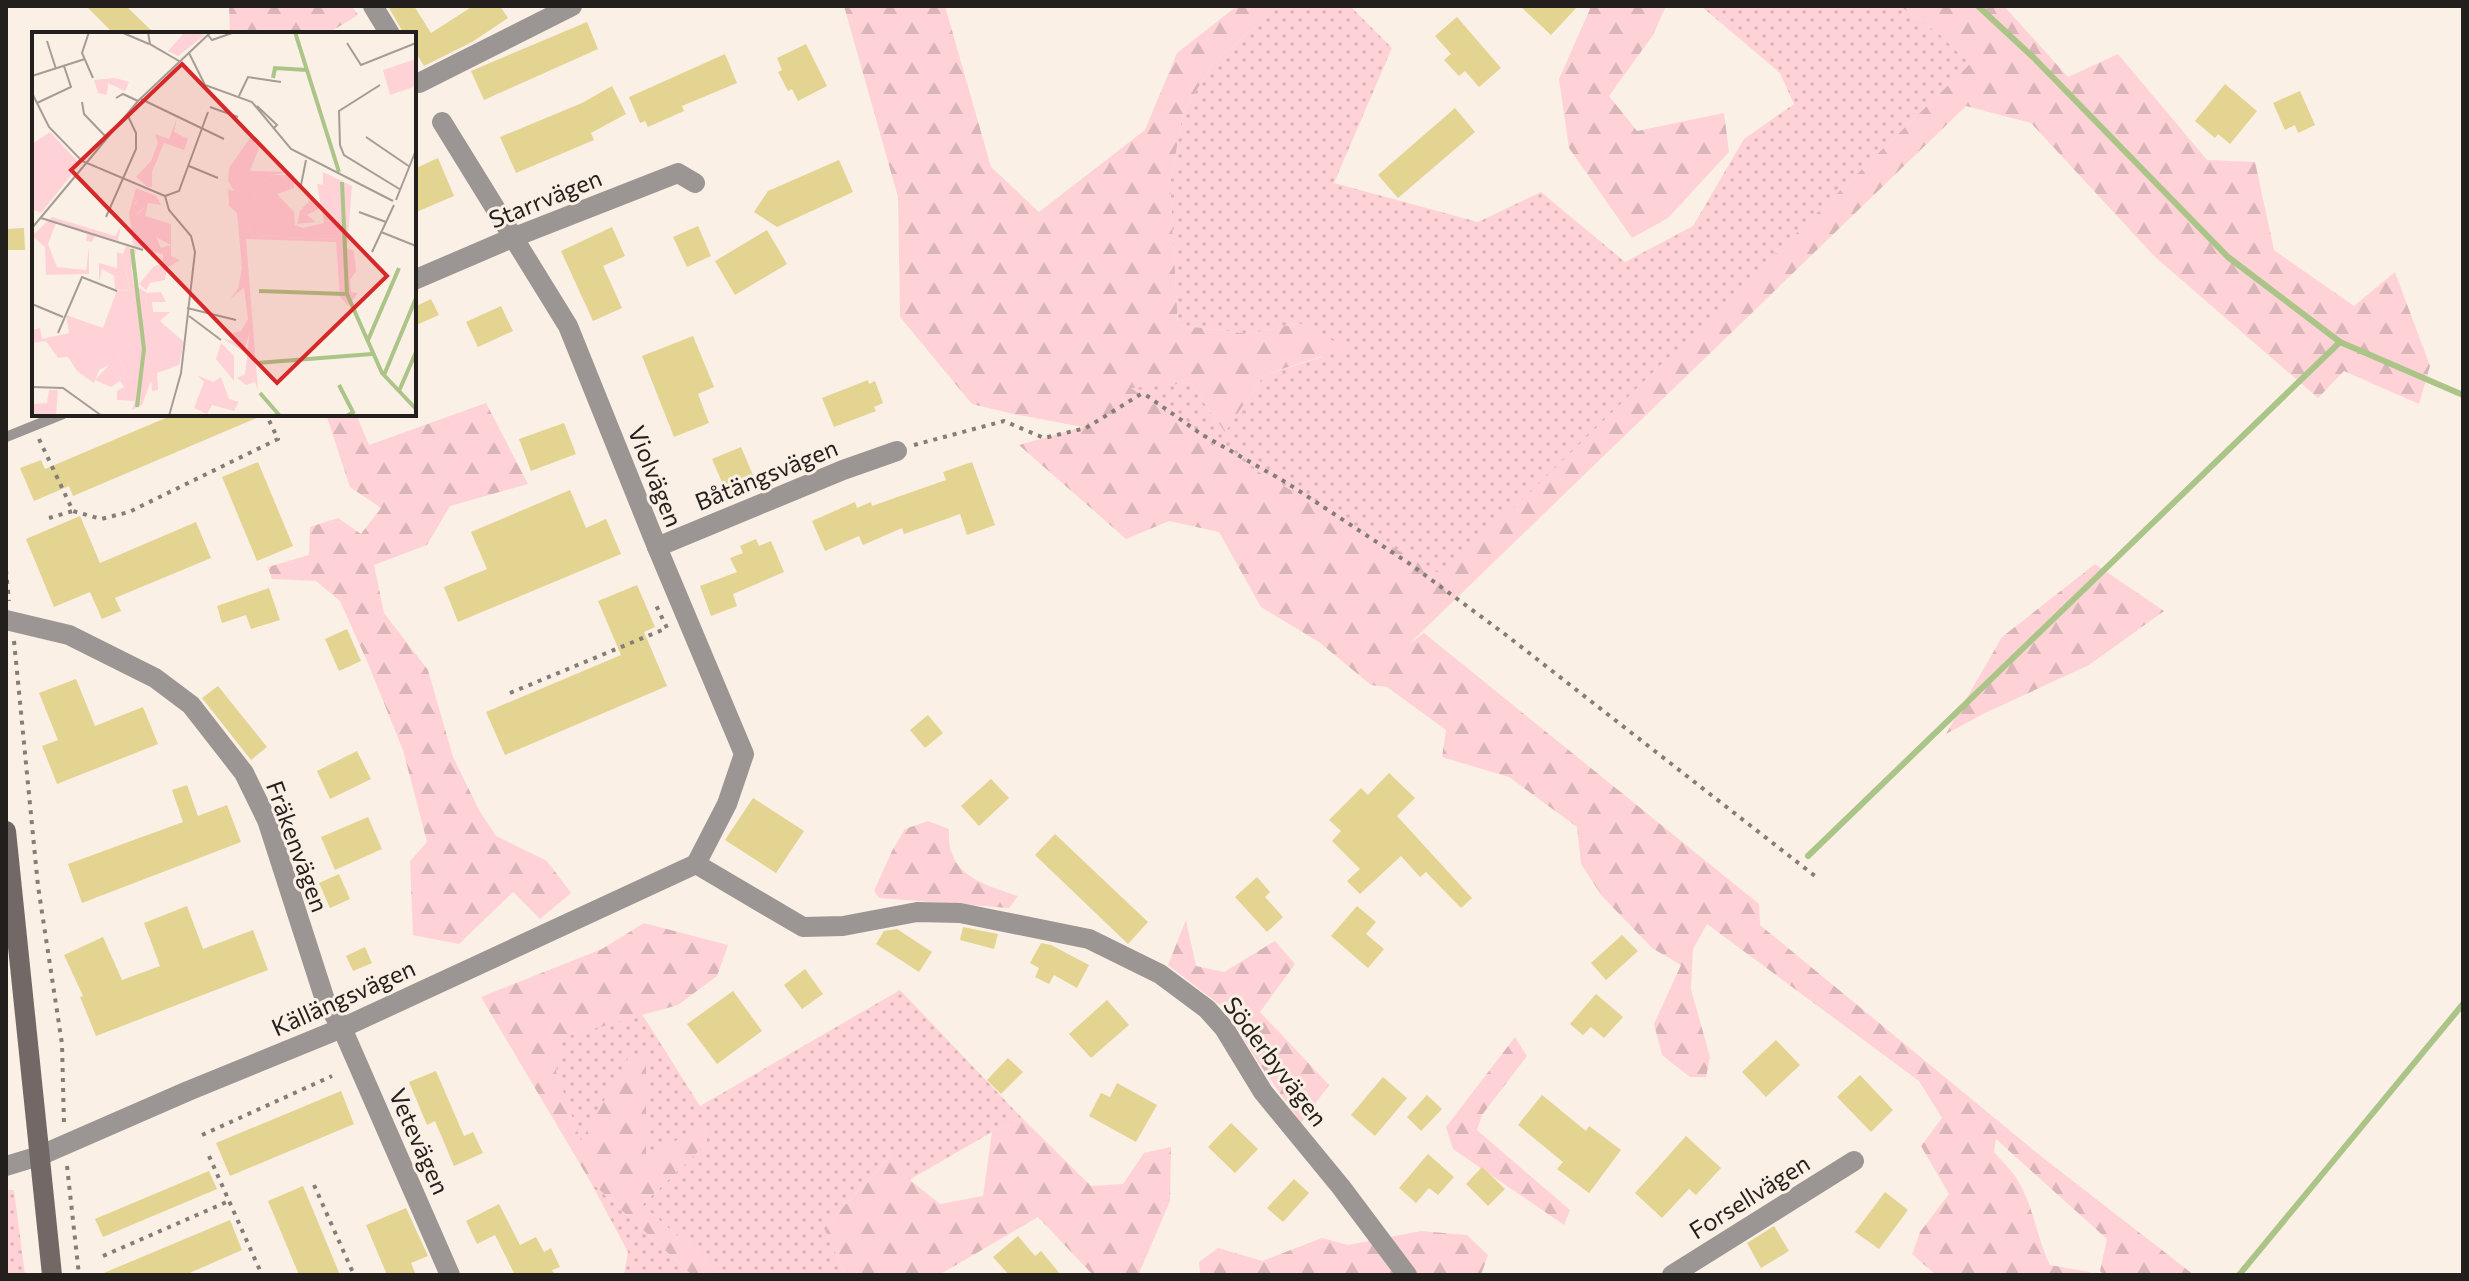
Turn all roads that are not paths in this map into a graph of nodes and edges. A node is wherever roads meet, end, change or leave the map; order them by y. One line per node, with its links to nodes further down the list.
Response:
1 (373, 6): 3 (street)
2 (572, 6): 4 (street)
3 (389, 32)
4 (421, 86)
5 (442, 122): 7 (street, Violvägen)
6 (695, 183): 7 (street, Starrvägen)
7 (512, 238): 8 (street, Starrvägen); 12 (street, Violvägen)
8 (416, 279)
9 (58, 416): 10 (lane)
10 (6, 437)
11 (897, 451): 12 (street, Båtängsvägen)
12 (657, 547): 15 (street, Violvägen)
13 (9, 620): 17 (street, Fräkenvägen)
14 (6, 831): 16 (main road)
15 (696, 864): 17 (street, Källängsvägen); 23 (street, Söderbyvägen)
16 (9, 881): 18 (main road)
17 (342, 1028): 18 (street, Källängsvägen); 22 (street, Vetevägen)
18 (39, 1156): 20 (street, Källängsvägen); 21 (main road)
19 (1854, 1161): 24 (street, Forsellvägen)
20 (6, 1166)
21 (52, 1275)
22 (450, 1275)
23 (1407, 1275)
24 (1672, 1275)

